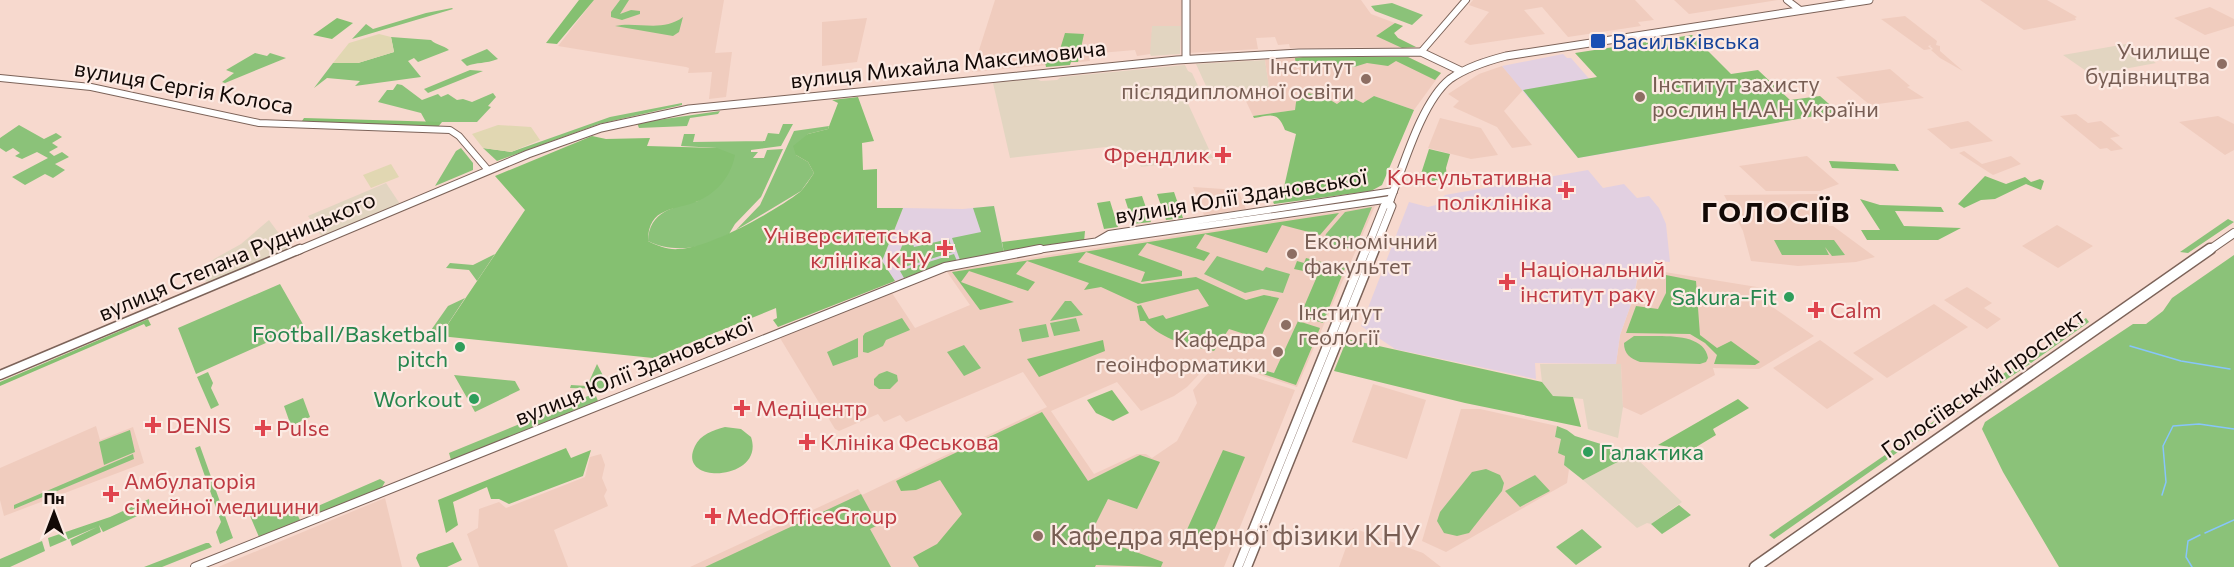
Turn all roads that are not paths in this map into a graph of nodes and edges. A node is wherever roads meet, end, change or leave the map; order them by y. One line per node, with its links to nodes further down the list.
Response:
1 (1186, 0): 7 (main road)
2 (1466, 0): 6 (street)
3 (1787, 0): 5 (street)
4 (1869, 0): 5 (main road)
5 (1800, 10): 8 (main road)
6 (1421, 52): 7 (main road, вулиця Михайла Максимовича); 8 (main road)
7 (1186, 59): 10 (main road, вулиця Михайла Максимовича)
8 (1461, 71): 11 (main road)
9 (0, 78): 10 (street, вулиця Сергія Колоса)
10 (489, 170): 13 (main road, вулиця Степана Рудницького)
11 (1391, 198): 14 (street, вулиця Юлії Здановської); 15 (main road); 16 (main road)
12 (2234, 233): 17 (highway, Голосіївський проспект)
13 (0, 375)
14 (195, 567)
15 (1238, 567)
16 (1247, 567)
17 (1755, 567)

